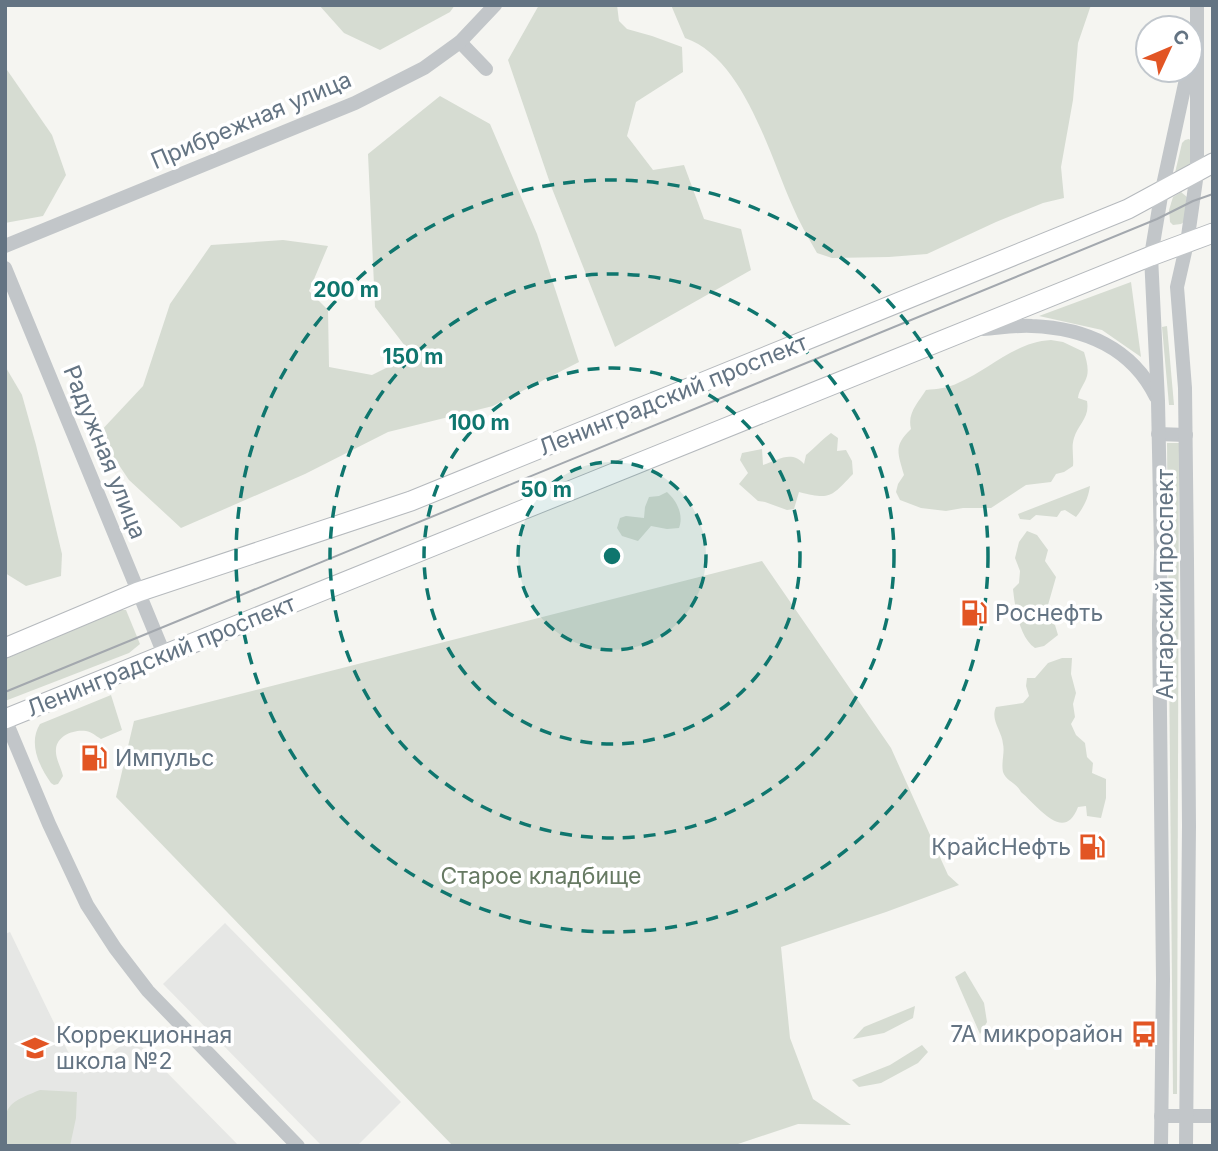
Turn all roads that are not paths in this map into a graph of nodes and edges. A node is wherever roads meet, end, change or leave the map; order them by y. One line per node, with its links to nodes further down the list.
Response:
1 (495, 5): 2 (street, Прибрежная улица)
2 (460, 42): 3 (street); 10 (street, Прибрежная улица)
3 (486, 69)
4 (1185, 84): 7 (street, Ангарский проспект)
5 (1200, 84): 6 (street, Ангарский проспект)
6 (1205, 168): 7 (main road, Ленинградский проспект); 9 (street, Ангарский проспект)
7 (1161, 190): 11 (street, Ангарский проспект); 17 (main road, Ленинградский проспект)
8 (1213, 233): 9 (main road, Ленинградский проспект)
9 (1187, 243): 11 (main road, Ленинградский проспект); 16 (street, Ангарский проспект)
10 (5, 246)
11 (1151, 256): 13 (main road, Ленинградский проспект); 14 (street, Ангарский проспект)
12 (5, 268): 17 (street, Радужная улица)
13 (971, 330): 14 (street); 19 (main road, Ленинградский проспект)
14 (1158, 401): 15 (street, Ангарский проспект)
15 (1158, 434): 16 (street); 21 (street, Ангарский проспект)
16 (1186, 435): 22 (street, Ангарский проспект)
17 (138, 592): 18 (main road, Ленинградский проспект); 19 (street, Радужная улица)
18 (5, 648)
19 (164, 654): 20 (main road, Ленинградский проспект)
20 (5, 719): 24 (street)
21 (1161, 1116): 22 (street); 25 (street, Ангарский проспект)
22 (1185, 1116): 23 (street); 26 (street, Ангарский проспект)
23 (1213, 1116)
24 (298, 1146)
25 (1161, 1146)
26 (1186, 1146)

